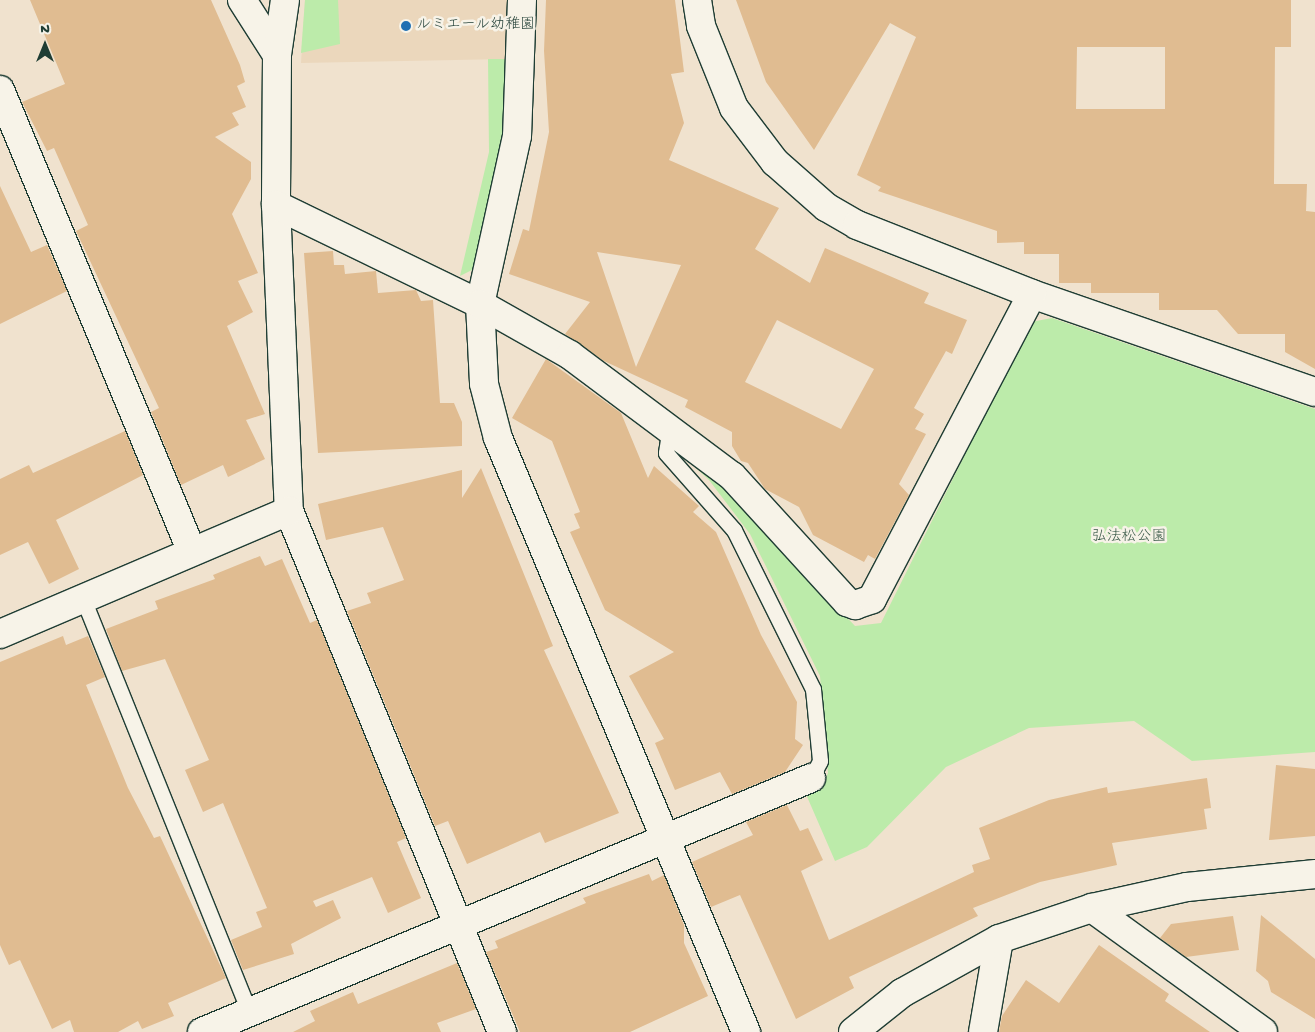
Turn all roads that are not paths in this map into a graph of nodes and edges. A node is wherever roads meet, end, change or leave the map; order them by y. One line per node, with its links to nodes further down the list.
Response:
1 (242, 0): 5 (street)
2 (285, 0): 5 (street)
3 (522, 0): 9 (street)
4 (697, 0): 8 (street)
5 (277, 55): 7 (street)
6 (0, 90): 13 (street)
7 (276, 205): 9 (street); 12 (street)
8 (1032, 294): 10 (street); 11 (street)
9 (480, 304): 11 (street); 17 (street)
10 (1315, 392)
11 (670, 427): 16 (lane)
12 (289, 511): 13 (street); 20 (street)
13 (192, 552): 14 (street)
14 (84, 601): 15 (street); 22 (lane)
15 (0, 634)
16 (811, 778): 17 (street)
17 (666, 842): 20 (street); 25 (street)
18 (1315, 874): 19 (street)
19 (1092, 908): 21 (street); 28 (street)
20 (458, 926): 22 (street); 24 (street)
21 (999, 939): 26 (street); 27 (street)
22 (250, 1012): 23 (street)
23 (202, 1032)
24 (502, 1032)
25 (746, 1032)
26 (853, 1032)
27 (983, 1032)
28 (1264, 1032)

